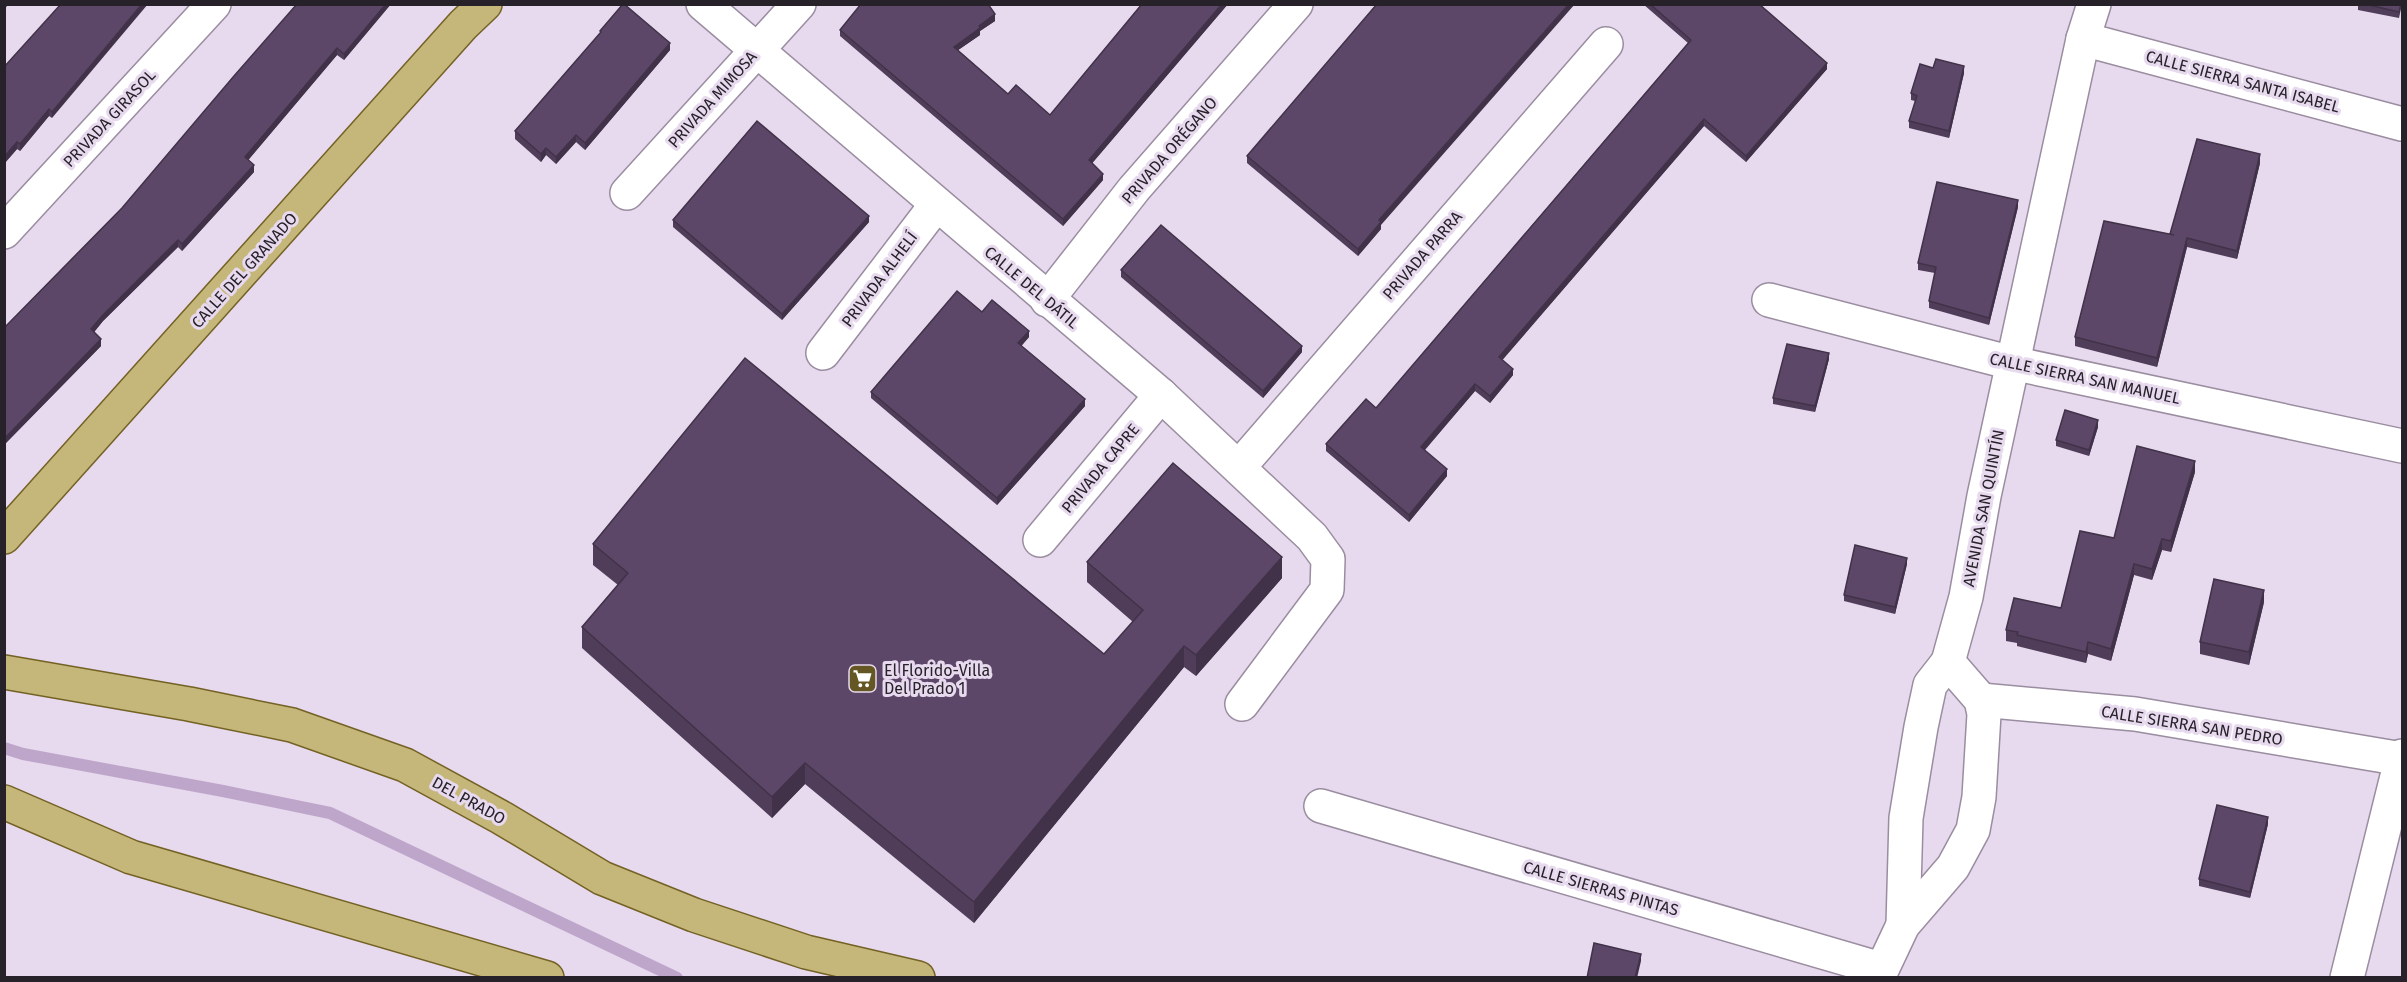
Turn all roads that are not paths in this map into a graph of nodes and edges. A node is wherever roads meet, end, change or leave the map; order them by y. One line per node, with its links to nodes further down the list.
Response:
1 (214, 4): 13 (street, PRIVADA GIRASOL)
2 (485, 4): 21 (main road, CALLE DEL GRANADO)
3 (703, 4): 9 (street, CALLE DEL DÁTIL)
4 (799, 4): 9 (street, PRIVADA MIMOSA)
5 (1296, 4): 14 (street, PRIVADA ORÉGANO)
6 (2094, 4): 7 (street, AVENIDA SAN QUINTÍN)
7 (2083, 39): 10 (street, CALLE SIERRA SANTA ISABEL); 17 (street, AVENIDA SAN QUINTÍN)
8 (1606, 44): 20 (street, PRIVADA PARRA)
9 (756, 51): 11 (street, PRIVADA MIMOSA); 12 (street, CALLE DEL DÁTIL)
10 (2403, 124)
11 (627, 193)
12 (936, 205): 14 (street, CALLE DEL DÁTIL); 16 (street, PRIVADA ALHELÍ)
13 (4, 231)
14 (1047, 300): 18 (street, CALLE DEL DÁTIL)
15 (1769, 300): 17 (street, CALLE SIERRA SAN MANUEL)
16 (823, 353)
17 (2012, 363): 19 (street, CALLE SIERRA SAN MANUEL); 24 (street, AVENIDA SAN QUINTÍN)
18 (1161, 395): 20 (street, CALLE DEL DÁTIL); 22 (street, PRIVADA CAPRE)
19 (2403, 446)
20 (1239, 468): 26 (street, CALLE DEL DÁTIL)
21 (4, 537)
22 (1040, 540)
23 (4, 672): 33 (main road, DEL PRADO)
24 (1939, 674): 25 (street); 30 (street, AVENIDA SAN QUINTÍN)
25 (1981, 700): 27 (street, CALLE SIERRA SAN PEDRO); 30 (street)
26 (1242, 704)
27 (2402, 758): 34 (street)
28 (4, 802): 32 (main road)
29 (1321, 806): 31 (street, CALLE SIERRAS PINTAS)
30 (1903, 925): 31 (street)
31 (1880, 973)
32 (547, 978)
33 (918, 978)
34 (2347, 978)

